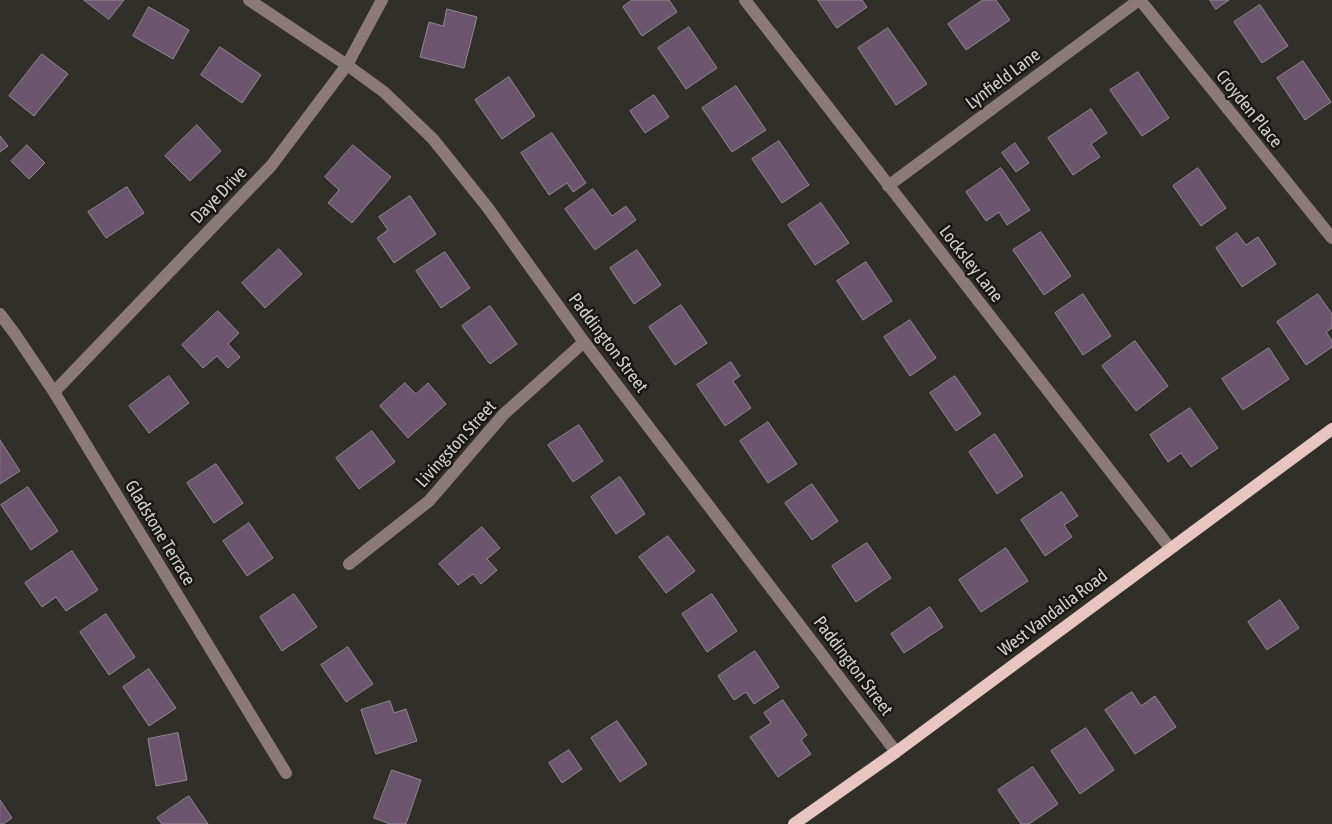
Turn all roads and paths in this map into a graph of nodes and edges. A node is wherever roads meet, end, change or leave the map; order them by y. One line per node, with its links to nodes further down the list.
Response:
1 (249, 0): 5 (street, Paddington Street)
2 (382, 0): 5 (street, Daye Drive)
3 (745, 0): 6 (street, Locksley Lane)
4 (1139, 0): 6 (street, Lynfield Lane); 7 (street, Croyden Place)
5 (347, 65): 9 (street, Paddington Street); 10 (street, Daye Drive)
6 (888, 186): 12 (street, Locksley Lane)
7 (1332, 238)
8 (0, 314): 10 (street, Gladstone Terrace)
9 (584, 342): 13 (street, Livingston Street); 14 (street, Paddington Street)
10 (54, 392): 15 (street, Gladstone Terrace)
11 (1332, 429): 12 (main road, West Vandalia Road)
12 (1170, 548): 14 (main road, West Vandalia Road)
13 (349, 564)
14 (896, 752): 16 (main road, West Vandalia Road)
15 (286, 773)
16 (794, 824)

